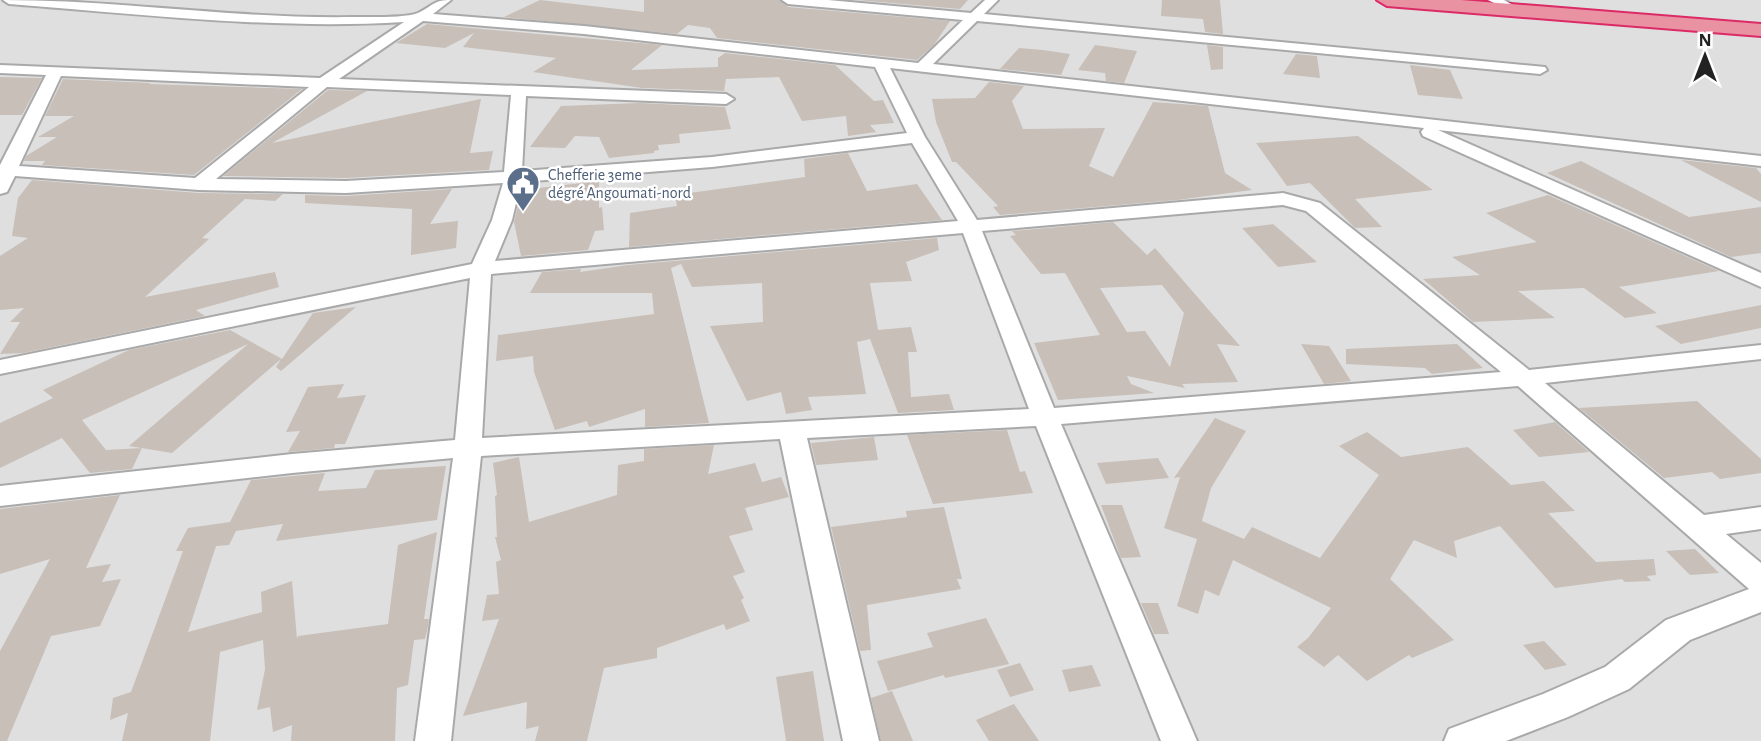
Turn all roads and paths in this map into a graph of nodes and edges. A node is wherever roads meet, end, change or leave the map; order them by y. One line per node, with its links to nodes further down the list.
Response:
1 (9, 0): 8 (street)
2 (445, 0): 8 (street)
3 (788, 0): 9 (street)
4 (992, 0): 9 (street)
5 (1387, 0): 7 (highway)
6 (1494, 0): 7 (street)
7 (1516, 10): 10 (highway)
8 (422, 17): 11 (street); 16 (street)
9 (975, 18): 12 (street); 15 (street)
10 (1761, 30)
11 (880, 63): 12 (street); 20 (street)
12 (921, 68): 19 (street)
13 (0, 69): 14 (street)
14 (56, 70): 16 (street); 22 (street)
15 (1540, 70)
16 (324, 82): 17 (street); 24 (street)
17 (519, 91): 18 (street); 23 (street)
18 (726, 99)
19 (1409, 124): 21 (street); 28 (street)
20 (917, 137): 23 (street); 26 (street)
21 (1761, 161)
22 (4, 170): 24 (street); 25 (street)
23 (513, 178): 24 (street); 27 (street)
24 (199, 184)
25 (0, 188)
26 (970, 225): 27 (street); 31 (street); 32 (street)
27 (481, 269): 30 (street); 34 (street)
28 (1761, 281)
29 (1761, 352): 31 (street)
30 (0, 367)
31 (1526, 380): 32 (street); 37 (street)
32 (1045, 417): 33 (street); 42 (street)
33 (792, 431): 34 (street); 41 (street)
34 (468, 447): 35 (street); 40 (street)
35 (0, 496)
36 (1761, 518): 37 (street)
37 (1698, 527): 38 (street)
38 (1761, 581)
39 (1761, 598): 43 (street)
40 (433, 741)
41 (861, 741)
42 (1179, 741)
43 (1462, 741)

